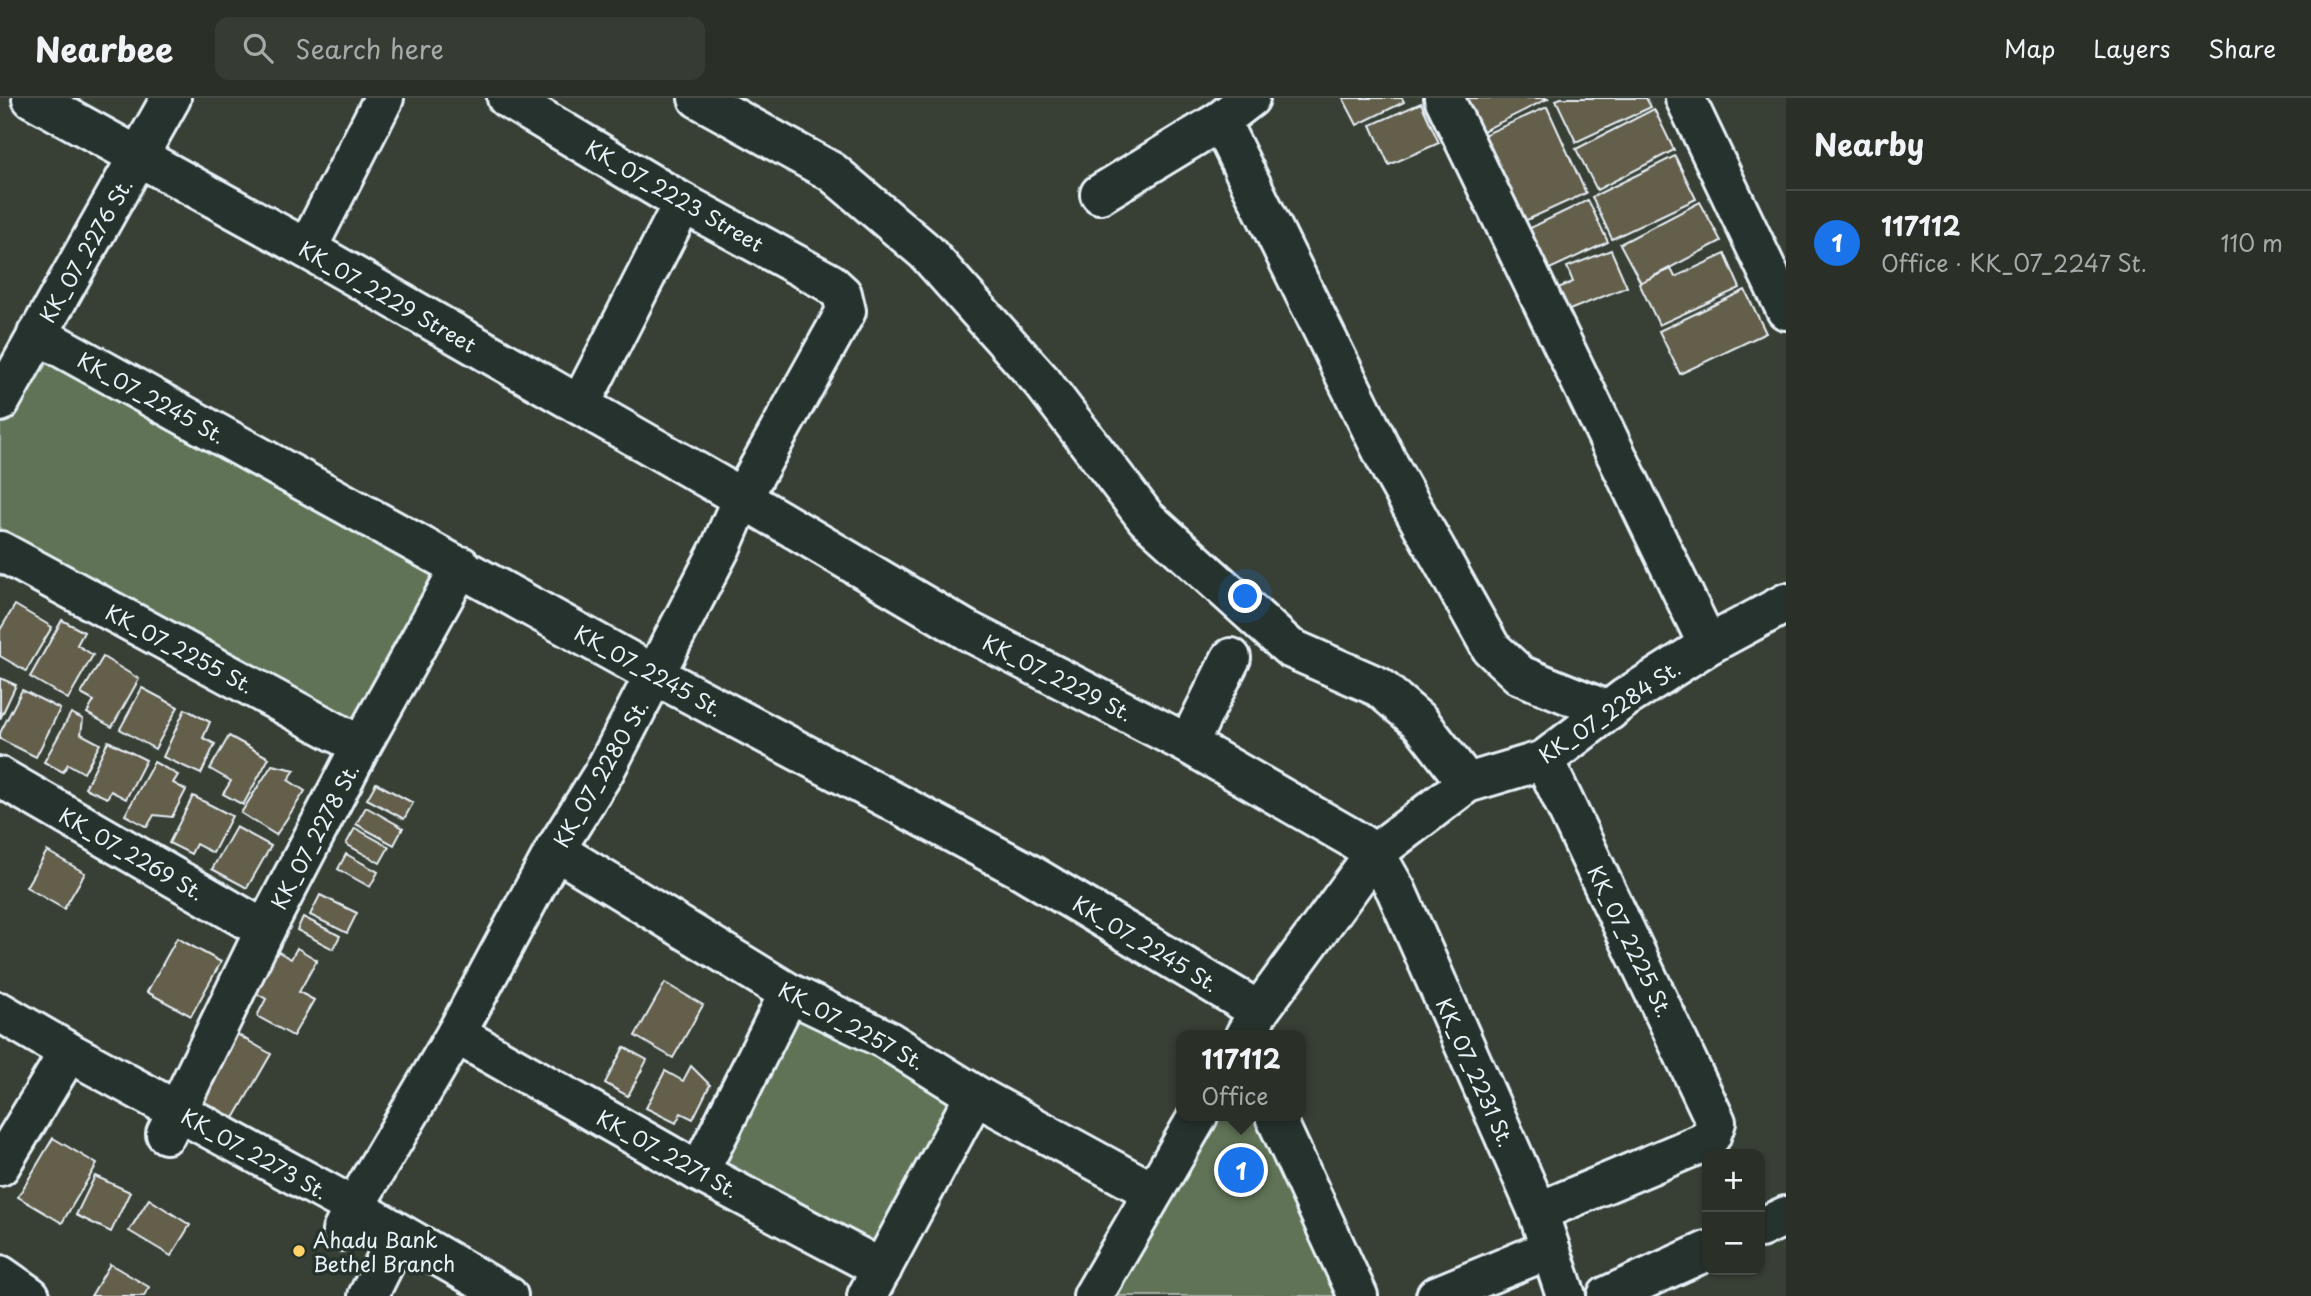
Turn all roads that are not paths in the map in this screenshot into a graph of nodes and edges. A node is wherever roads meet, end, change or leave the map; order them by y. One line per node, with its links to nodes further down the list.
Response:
1 (32, 98): 10 (street, KK_07_2229 Street)
2 (171, 98): 10 (street, KK_07_2276 St.)
3 (384, 98): 13 (street)
4 (507, 98): 12 (street, KK_07_2223 Street)
5 (698, 98): 31 (street)
6 (1250, 98): 9 (street)
7 (1444, 98): 23 (street)
8 (1685, 98): 15 (street)
9 (1220, 121): 11 (street); 26 (street)
10 (139, 156): 13 (street, KK_07_2229 Street); 16 (street, KK_07_2276 St.)
11 (1100, 194)
12 (683, 202): 14 (street, KK_07_2223 Street); 18 (street)
13 (307, 249): 18 (street, KK_07_2229 Street)
14 (842, 293): 19 (street, KK_07_2280 St.)
15 (1786, 310)
16 (37, 334): 17 (street, KK_07_2276 St.); 21 (street, KK_07_2245 St.)
17 (0, 402)
18 (580, 405): 19 (street, KK_07_2229 Street)
19 (742, 498): 25 (street, KK_07_2280 St.); 27 (street, KK_07_2229 St.)
20 (0, 551): 28 (street, KK_07_2255 St.)
21 (461, 566): 25 (street, KK_07_2245 St.); 28 (street, KK_07_2278 St.)
22 (1786, 603): 23 (street, KK_07_2284 St.)
23 (1708, 645): 26 (street, KK_07_2284 St.)
24 (1231, 658): 27 (street)
25 (655, 675): 32 (street, KK_07_2280 St.); 37 (street, KK_07_2245 St.)
26 (1609, 711): 29 (street, KK_07_2284 St.)
27 (1188, 744): 33 (street, KK_07_2229 St.)
28 (361, 746): 34 (street, KK_07_2278 St.)
29 (1544, 760): 31 (street, KK_07_2284 St.); 48 (street, KK_07_2225 St.)
30 (0, 777): 34 (street, KK_07_2269 St.)
31 (1468, 783): 33 (street, KK_07_2284 St.)
32 (555, 850): 35 (street, KK_07_2257 St.); 38 (street, KK_07_2280 St.)
33 (1375, 853): 37 (street, KK_07_2284 St.); 48 (street, KK_07_2231 St.)
34 (265, 930): 44 (street, KK_07_2278 St.)
35 (789, 993): 41 (street, KK_07_2257 St.); 46 (street)
36 (0, 1012): 40 (street, KK_07_2273 St.)
37 (1252, 1023)
38 (456, 1034): 46 (street, KK_07_2271 St.); 50 (street, KK_07_2280 St.)
39 (0, 1036): 40 (street, KK_07_2273 St.)
40 (62, 1061): 44 (street, KK_07_2273 St.); 45 (street)
41 (975, 1095): 47 (street, KK_07_2257 St.); 56 (street)
42 (1195, 1121): 47 (street)
43 (1277, 1121): 62 (street)
44 (171, 1122): 50 (street, KK_07_2273 St.)
45 (0, 1166)
46 (699, 1172): 56 (street, KK_07_2271 St.)
47 (1153, 1192): 61 (street)
48 (1538, 1212): 53 (street, KK_07_2231 St.)
49 (1786, 1216): 51 (street)
50 (348, 1219): 52 (street, KK_07_2273 St.)
51 (1765, 1226)
52 (393, 1245): 58 (street); 59 (street); 60 (street, KK_07_2273 St.)
53 (1550, 1249): 63 (street); 64 (street, KK_07_2231 St.)
54 (1702, 1253): 65 (street)
55 (0, 1275): 57 (street)
56 (875, 1282)
57 (30, 1296)
58 (368, 1296)
59 (457, 1296)
60 (508, 1296)
61 (1093, 1296)
62 (1358, 1296)
63 (1436, 1296)
64 (1566, 1296)
65 (1607, 1296)

